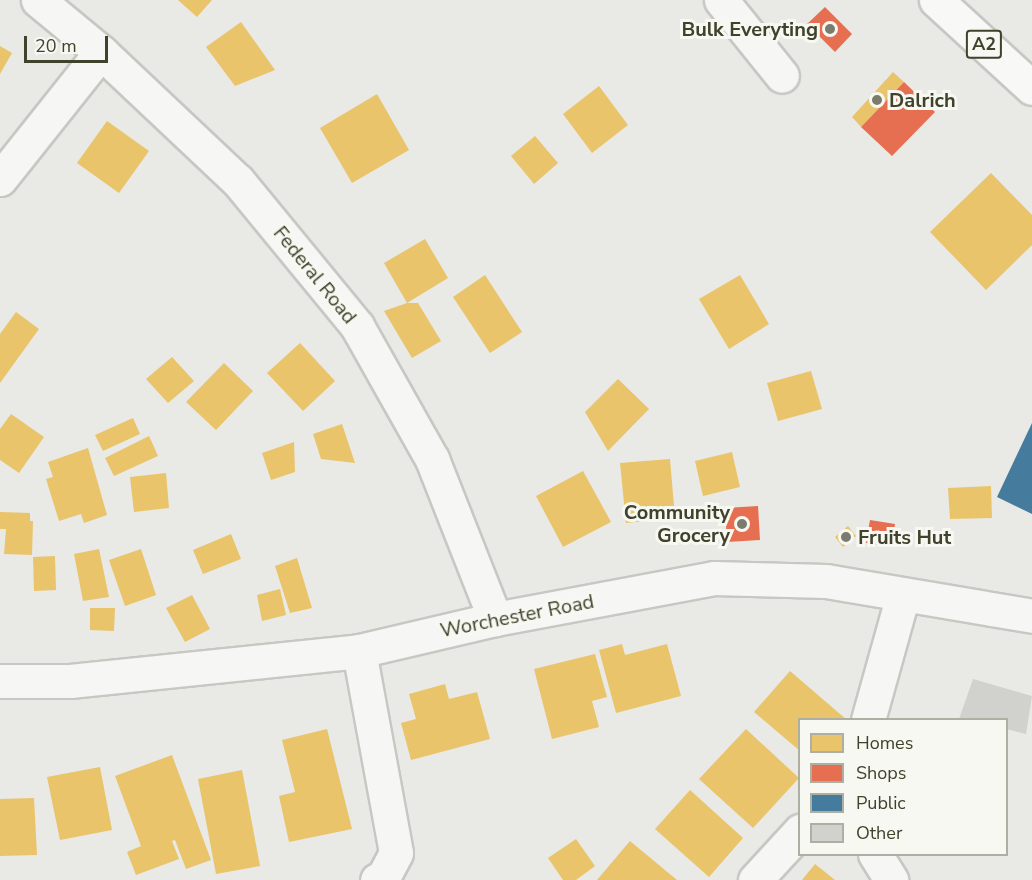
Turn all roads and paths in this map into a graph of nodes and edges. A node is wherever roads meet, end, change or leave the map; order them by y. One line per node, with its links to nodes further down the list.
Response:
1 (38, 0): 4 (street, Federal Road)
2 (721, 0): 5 (street)
3 (936, 0): 6 (main road, A2)
4 (101, 52): 7 (street); 10 (street, Federal Road)
5 (782, 76)
6 (1032, 88)
7 (0, 179)
8 (903, 595): 9 (street, Worchester Road); 10 (street, Worchester Road); 13 (street)
9 (1032, 616)
10 (495, 619): 11 (street, Worchester Road)
11 (358, 651): 12 (street, Worchester Road); 16 (street)
12 (0, 681)
13 (869, 718)
14 (798, 833): 17 (street)
15 (876, 856): 18 (street)
16 (377, 880)
17 (755, 880)
18 (891, 880)

